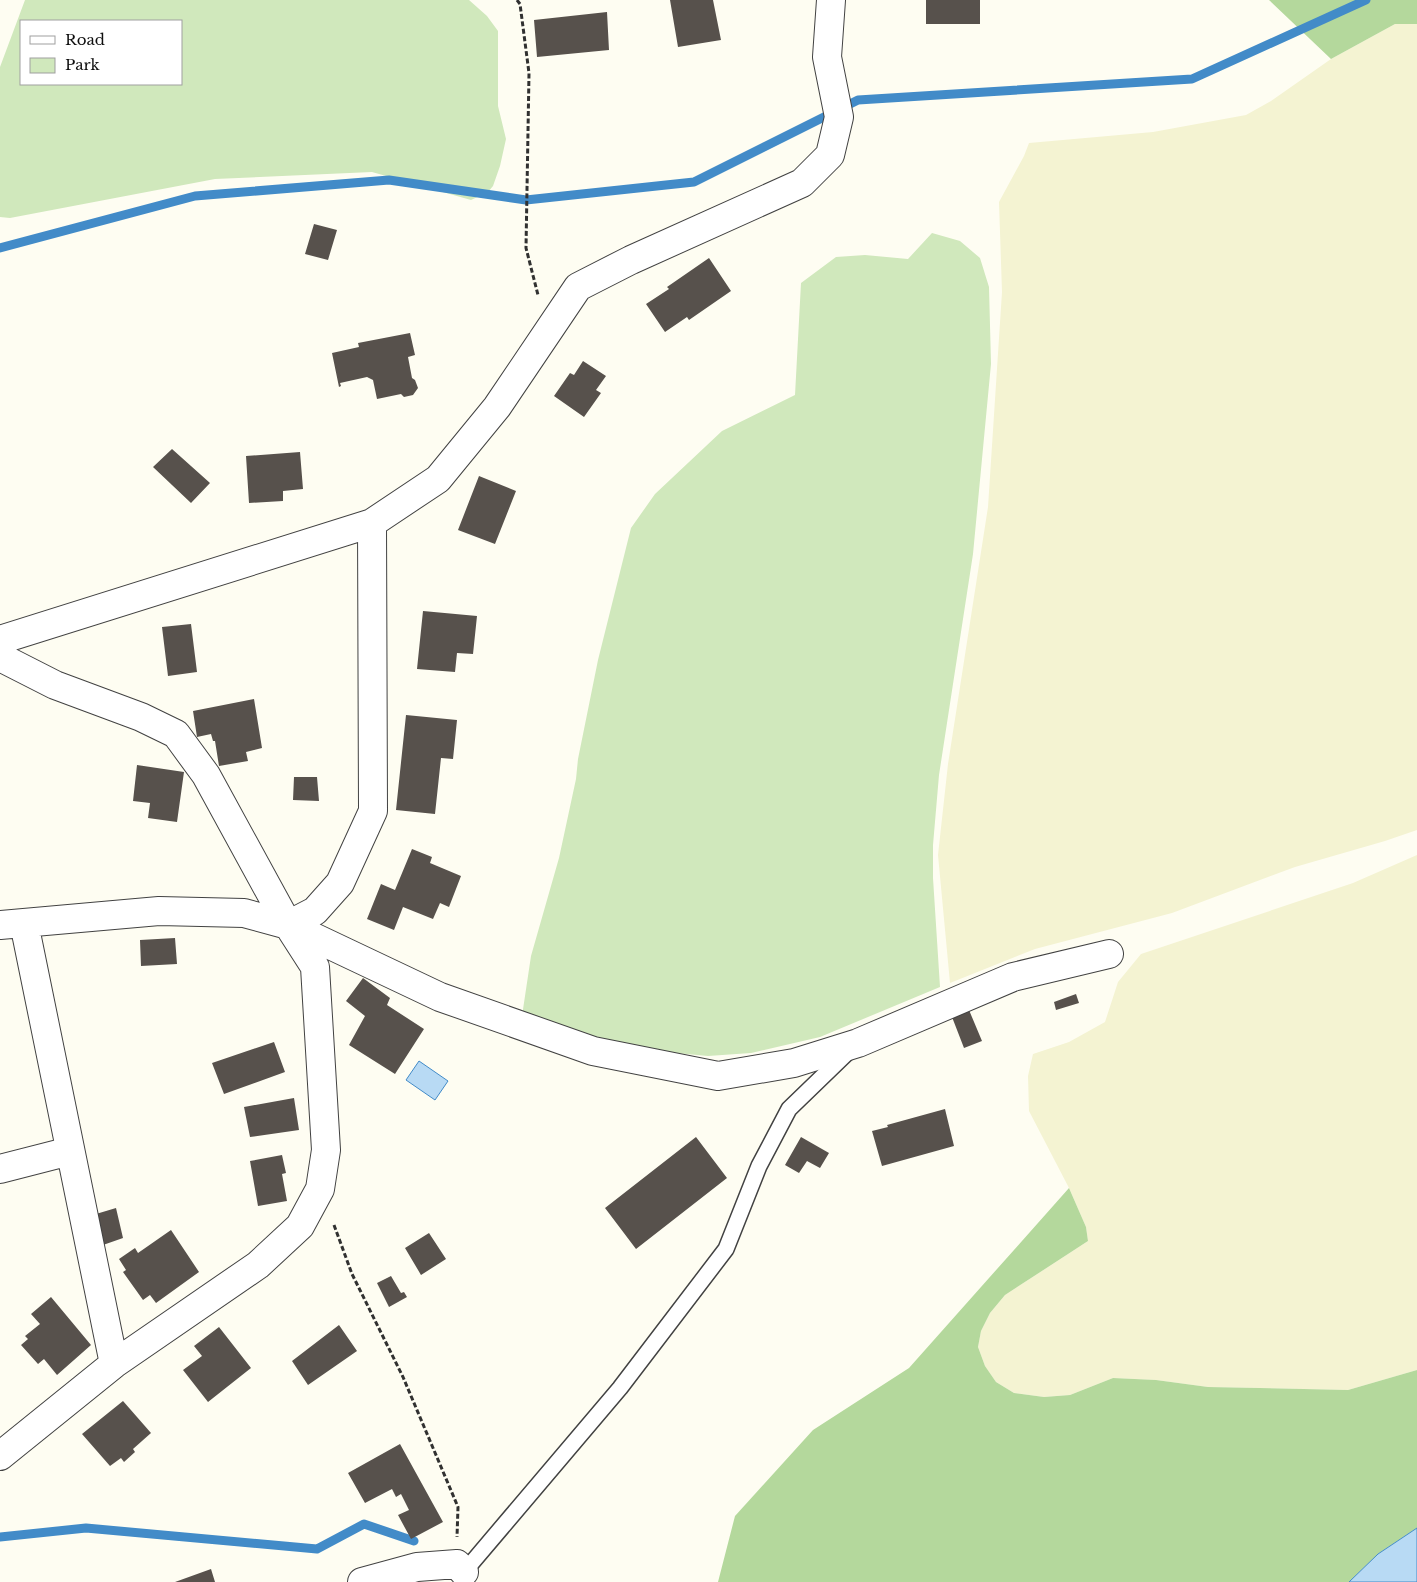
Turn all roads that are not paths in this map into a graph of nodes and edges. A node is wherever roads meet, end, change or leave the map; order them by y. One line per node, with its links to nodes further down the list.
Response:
1 (831, 0): 2 (street)
2 (372, 523): 3 (street); 6 (street)
3 (0, 640)
4 (0, 657): 6 (street)
5 (12, 924): 6 (street); 9 (street)
6 (288, 925): 8 (street); 11 (street)
7 (1110, 954): 8 (street)
8 (858, 1042): 13 (lane)
9 (70, 1151): 10 (street); 11 (street)
10 (0, 1169)
11 (114, 1364): 12 (street)
12 (0, 1456)
13 (462, 1573): 14 (street)
14 (362, 1582)

